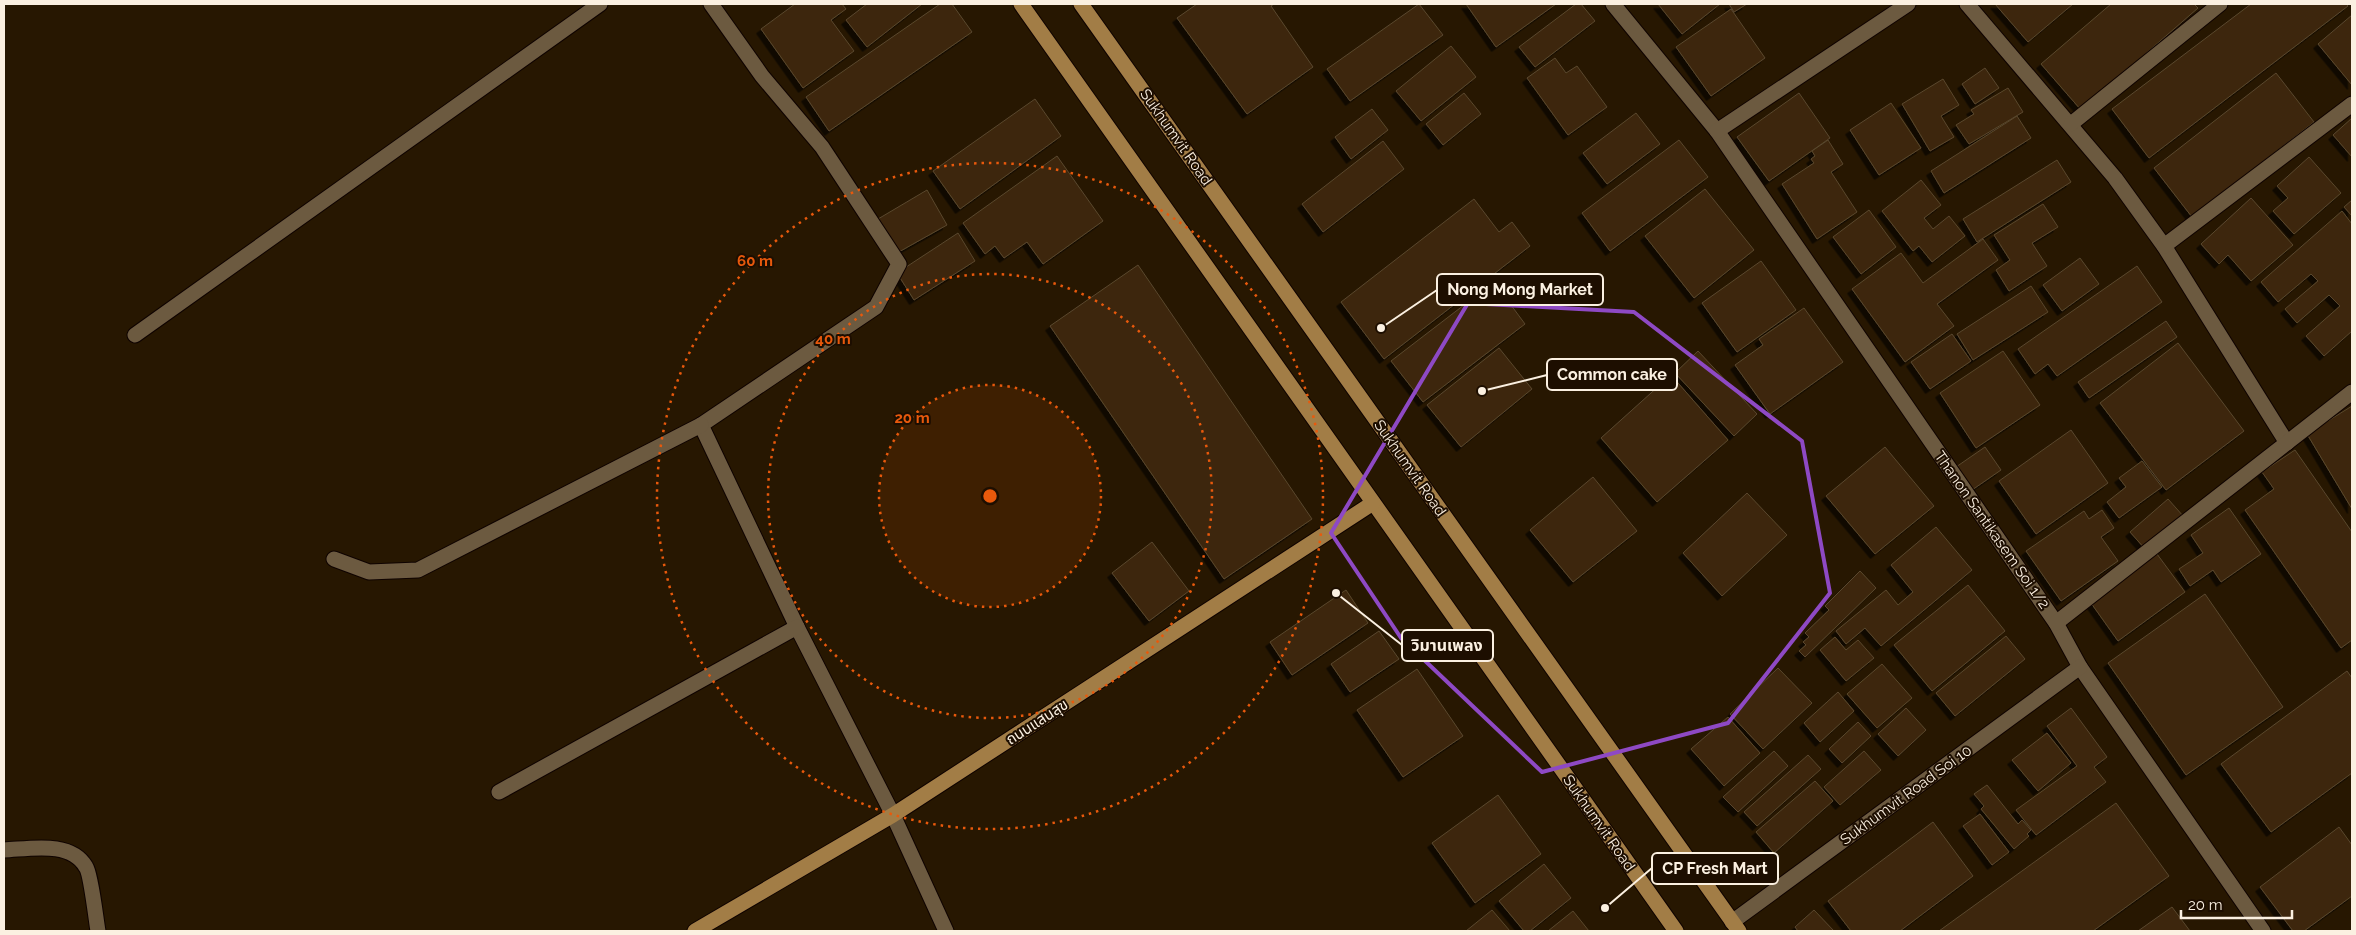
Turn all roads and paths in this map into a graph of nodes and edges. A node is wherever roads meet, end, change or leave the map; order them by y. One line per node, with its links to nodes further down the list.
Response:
1 (600, 4): 13 (street)
2 (711, 4): 15 (street)
3 (1021, 4): 17 (main road, Sukhumvit Road)
4 (1081, 4): 25 (main road, Sukhumvit Road)
5 (1613, 4): 11 (street, Thanon Santikasem Soi 1/2)
6 (1908, 4): 11 (street)
7 (1967, 4): 10 (street)
8 (2220, 4): 10 (street)
9 (2352, 104): 12 (street)
10 (2071, 124): 12 (street)
11 (1717, 131): 19 (street, Thanon Santikasem Soi 1/2)
12 (2164, 246): 16 (street)
13 (135, 336)
14 (2352, 392): 16 (street)
15 (702, 425): 18 (street); 20 (street)
16 (2287, 443): 19 (street)
17 (1374, 504): 23 (main road, ถนนแสนสุข); 29 (main road, Sukhumvit Road)
18 (334, 559)
19 (2056, 623): 21 (street, Thanon Santikasem Soi 1/2)
20 (798, 627): 22 (street); 23 (street)
21 (2080, 667): 25 (street, Sukhumvit Road Soi 10); 30 (street, Thanon Santikasem Soi 1/2)
22 (499, 792)
23 (893, 815): 27 (main road, ถนนแสนสุข); 28 (street)
24 (4, 850): 26 (street)
25 (1736, 926)
26 (98, 931)
27 (695, 931)
28 (946, 931)
29 (1676, 931)
30 (2263, 931)

